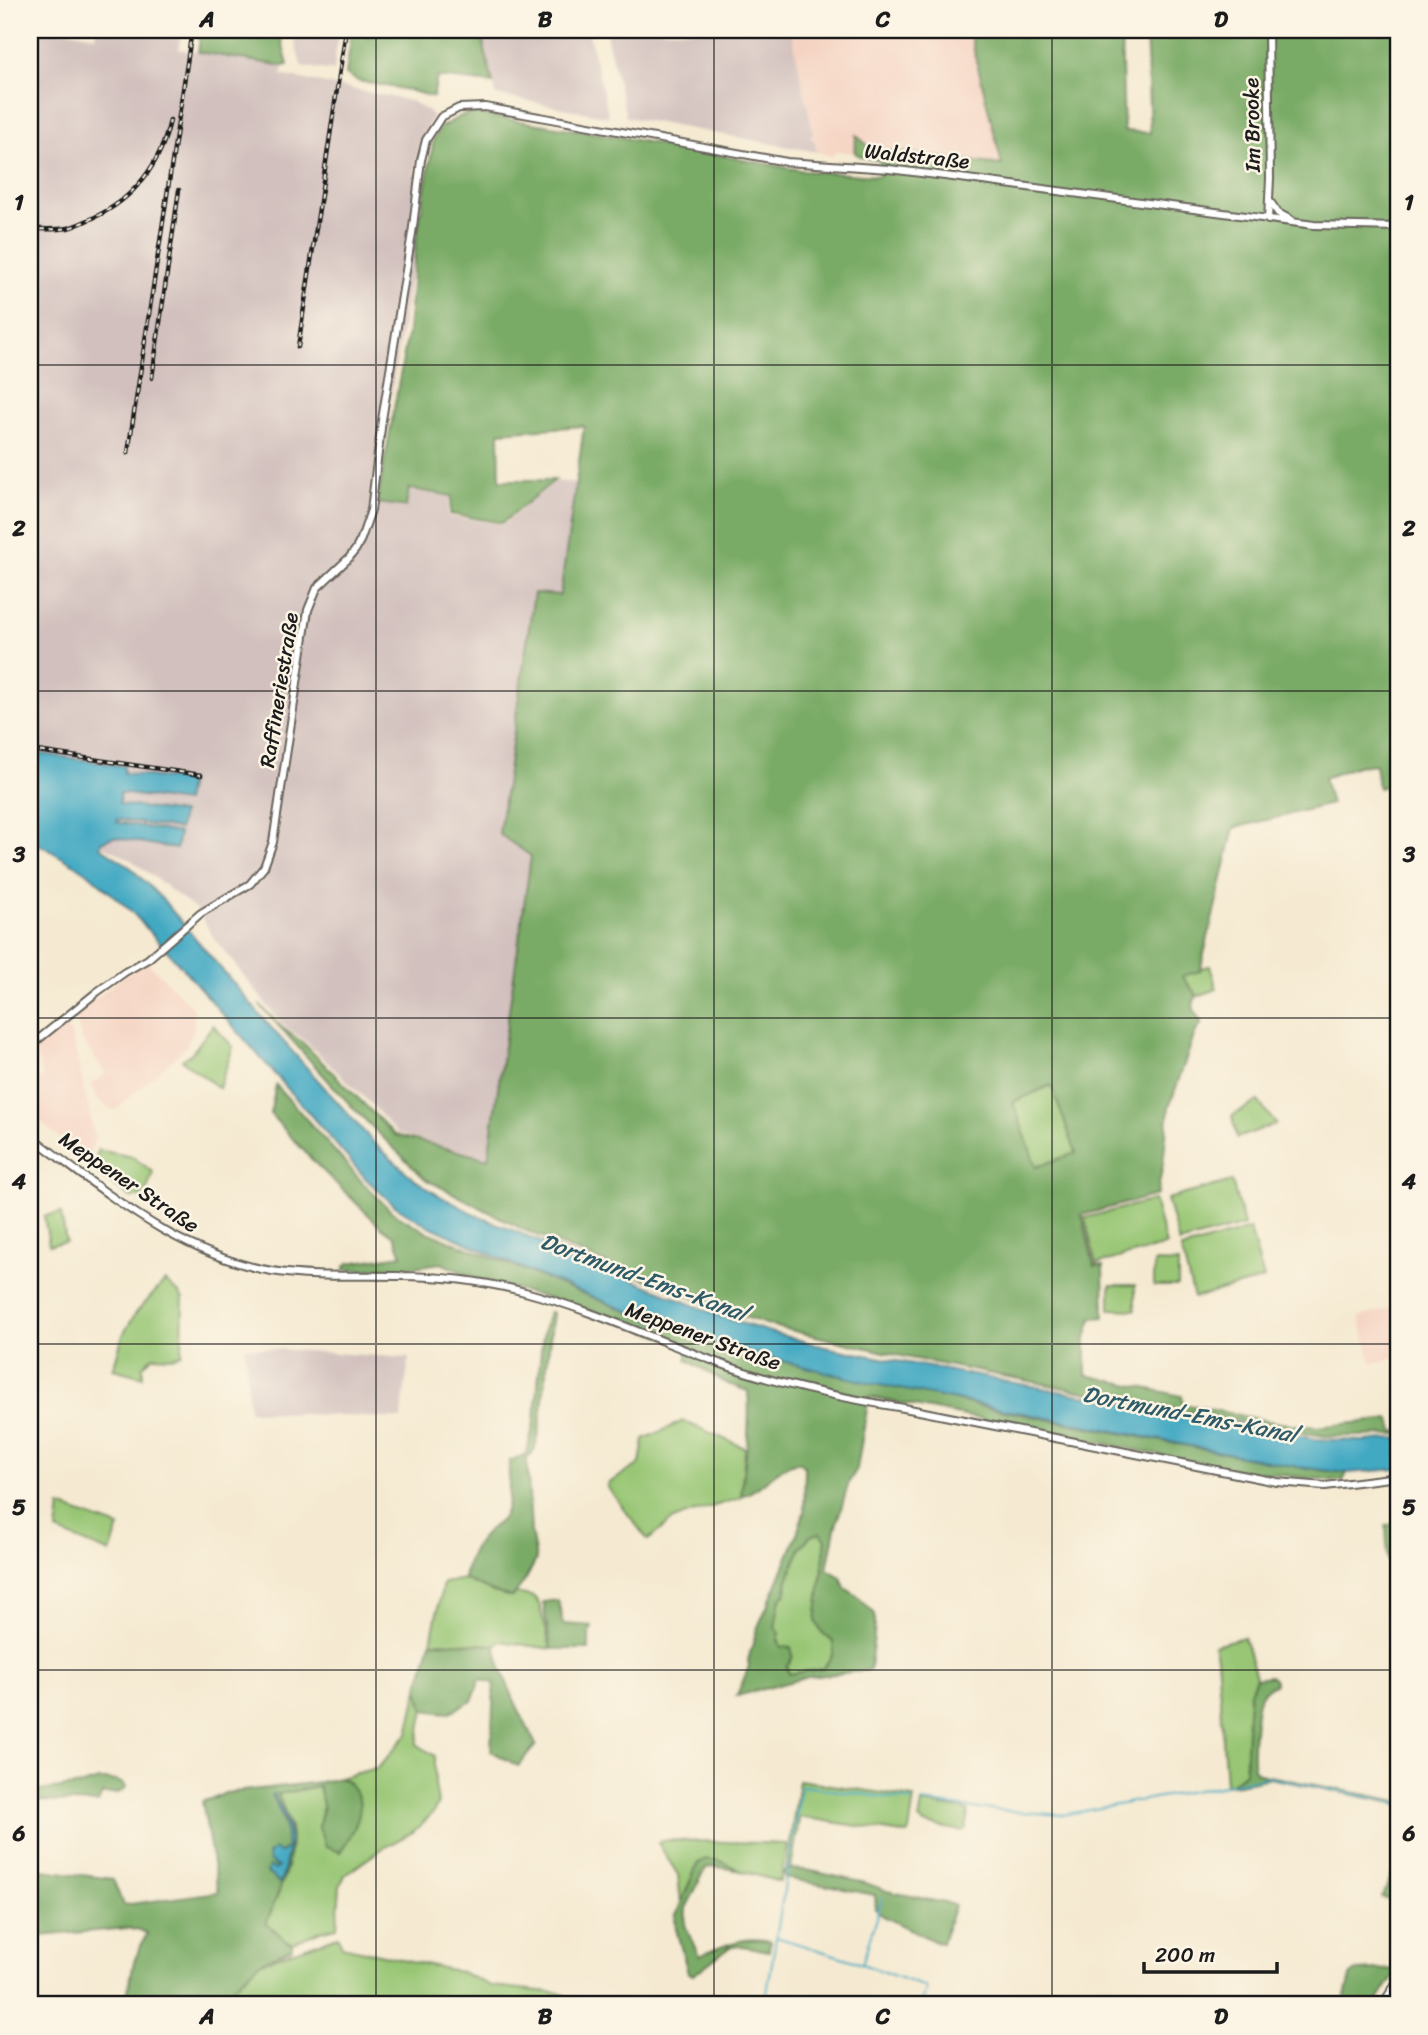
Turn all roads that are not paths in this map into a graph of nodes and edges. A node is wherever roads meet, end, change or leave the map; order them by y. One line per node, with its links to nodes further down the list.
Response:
1 (1268, 30): 3 (street, Im Brooke)
2 (438, 121): 4 (street, Waldstraße); 7 (street, Raffineriestraße)
3 (1269, 200): 4 (street, Im Brooke); 5 (street)
4 (1268, 220): 5 (street, Waldstraße)
5 (1299, 224): 6 (street, Waldstraße)
6 (1398, 227)
7 (30, 1046)
8 (30, 1136): 9 (street, Meppener Straße)
9 (1398, 1478)
10 (1398, 1980): 11 (street)
11 (1382, 2005)

